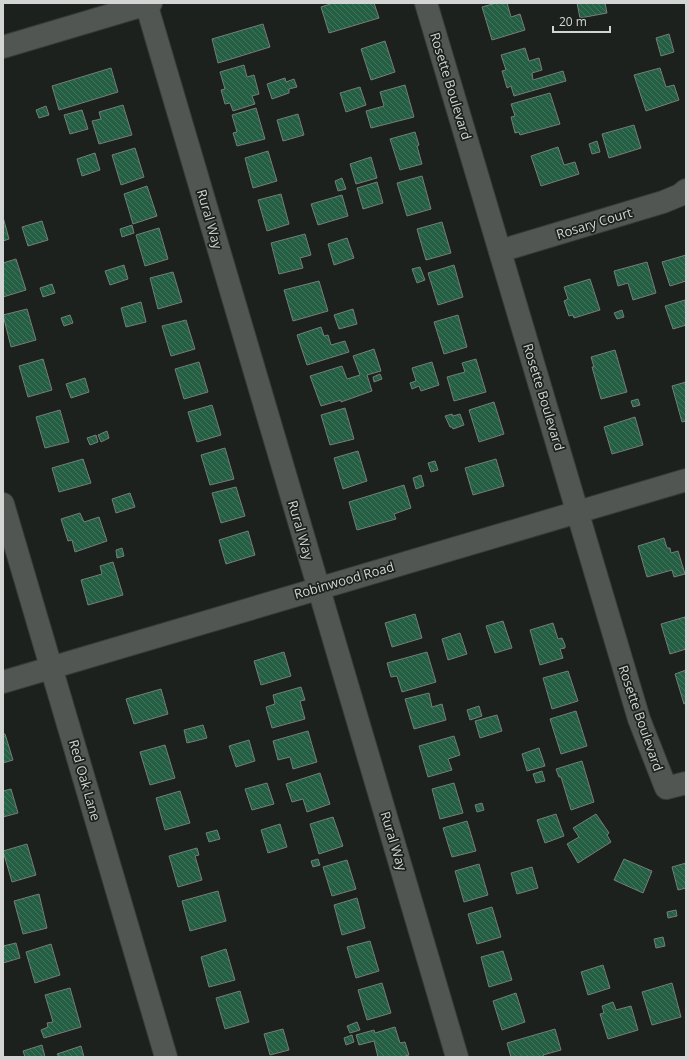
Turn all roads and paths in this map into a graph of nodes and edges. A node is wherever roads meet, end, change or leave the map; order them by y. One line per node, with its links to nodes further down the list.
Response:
1 (148, 3): 3 (street); 9 (street, Rural Way)
2 (426, 3): 5 (street, Rosette Boulevard)
3 (3, 47)
4 (686, 190): 5 (street, Rosary Court)
5 (500, 251): 8 (street, Rosette Boulevard)
6 (686, 480): 8 (street, Robinwood Road)
7 (3, 504): 10 (street, Red Oak Lane)
8 (578, 512): 9 (street, Robinwood Road); 12 (street, Rosette Boulevard)
9 (318, 588): 10 (street, Robinwood Road); 14 (street, Rural Way)
10 (51, 668): 11 (street, Robinwood Road); 13 (street, Red Oak Lane)
11 (3, 682)
12 (676, 786)
13 (166, 1057)
14 (457, 1057)

